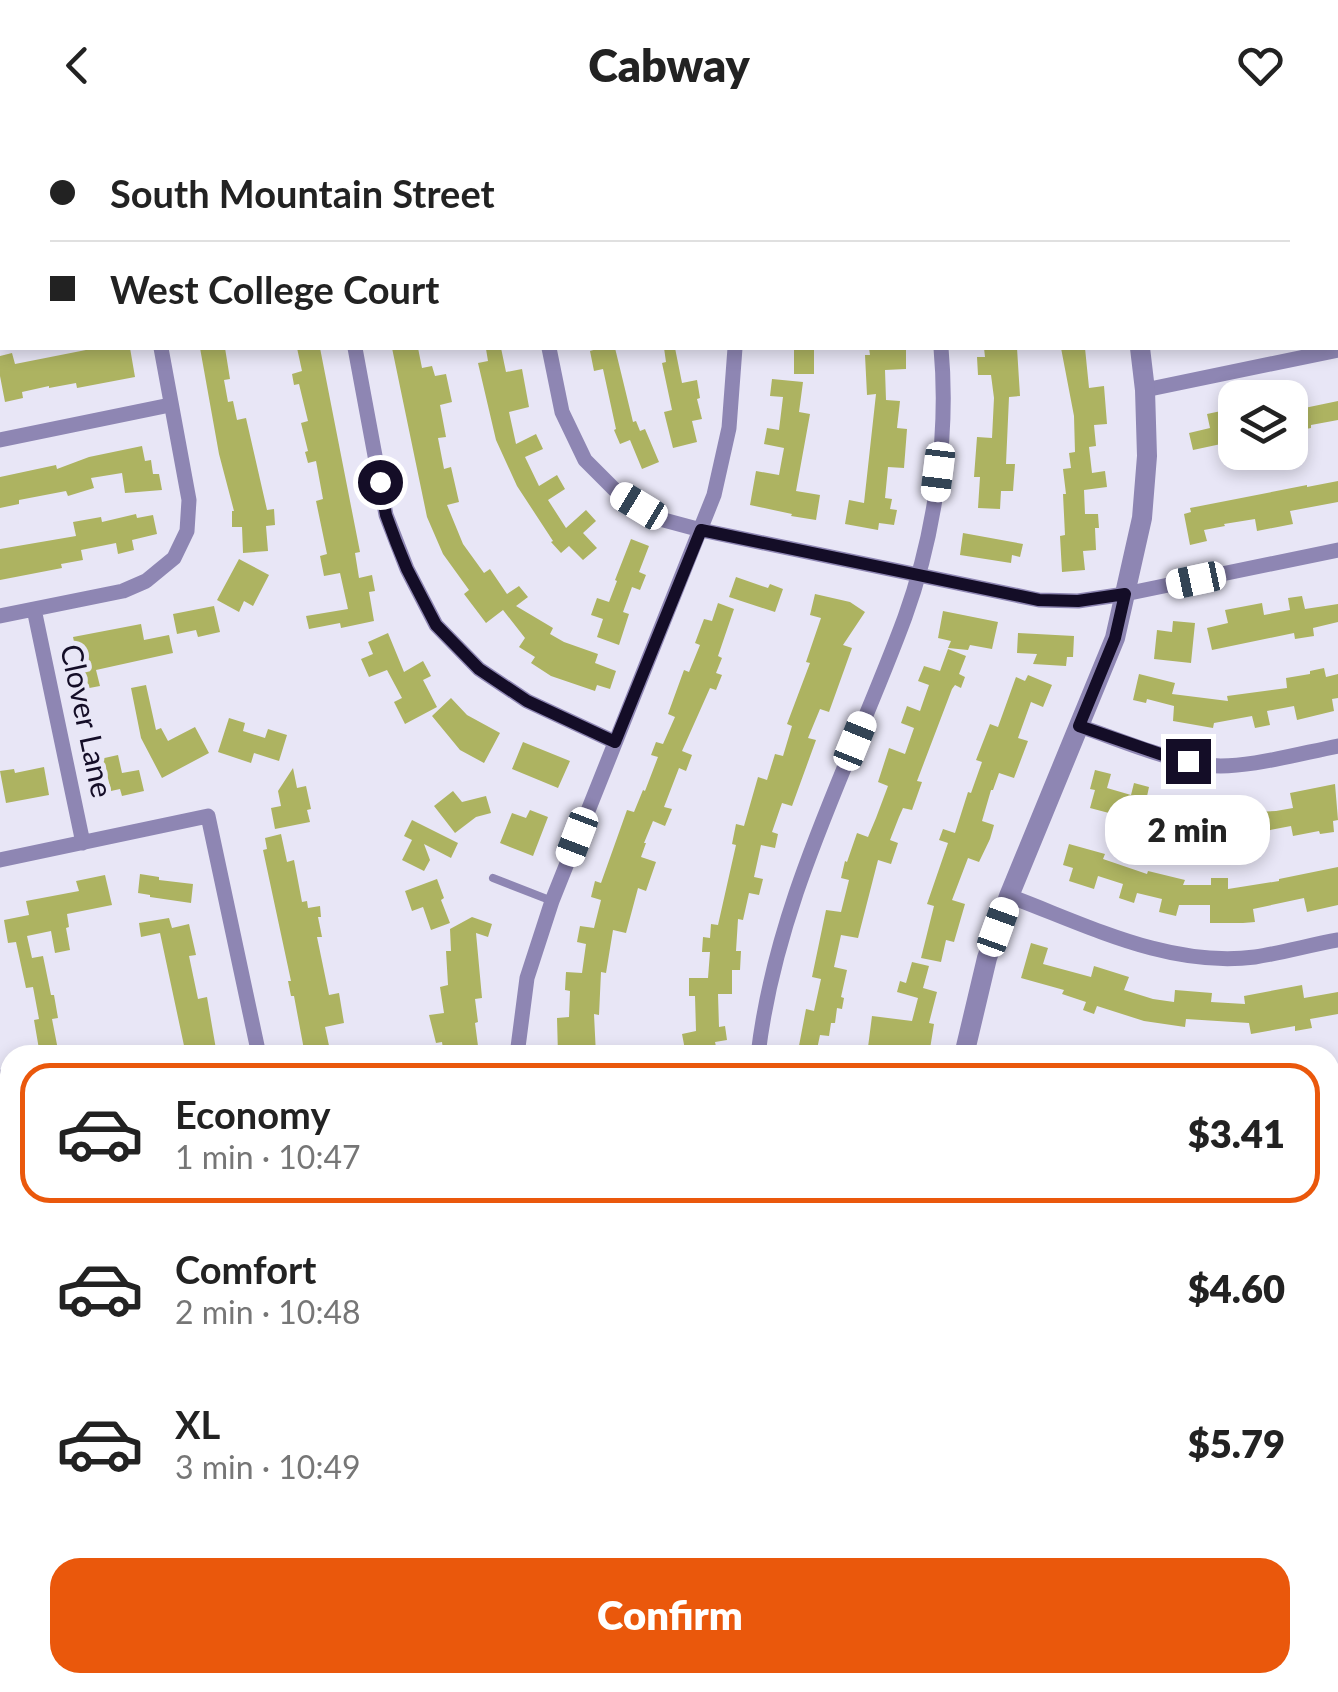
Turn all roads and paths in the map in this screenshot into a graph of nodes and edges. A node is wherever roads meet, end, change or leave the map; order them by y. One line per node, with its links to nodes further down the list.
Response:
1 (161, 350): 9 (street)
2 (354, 350): 18 (street)
3 (549, 350): 11 (street)
4 (735, 350): 11 (street)
5 (941, 350): 13 (street)
6 (1140, 350): 8 (street)
7 (1338, 350): 8 (street)
8 (1145, 390): 14 (street)
9 (170, 405): 10 (street); 15 (street)
10 (0, 440)
11 (701, 530): 13 (street); 18 (street)
12 (1338, 550): 14 (street)
13 (917, 575): 14 (street); 28 (street)
14 (1125, 594): 17 (street)
15 (34, 609): 16 (street); 20 (street, Clover Lane)
16 (0, 616)
17 (1079, 726): 19 (street); 23 (street)
18 (615, 742): 24 (street)
19 (1338, 746)
20 (83, 844): 21 (street); 26 (street)
21 (0, 860)
22 (493, 878): 24 (lane)
23 (1009, 896): 25 (street); 29 (street)
24 (552, 901): 27 (street)
25 (1338, 940)
26 (256, 1045)
27 (518, 1045)
28 (759, 1045)
29 (966, 1045)

